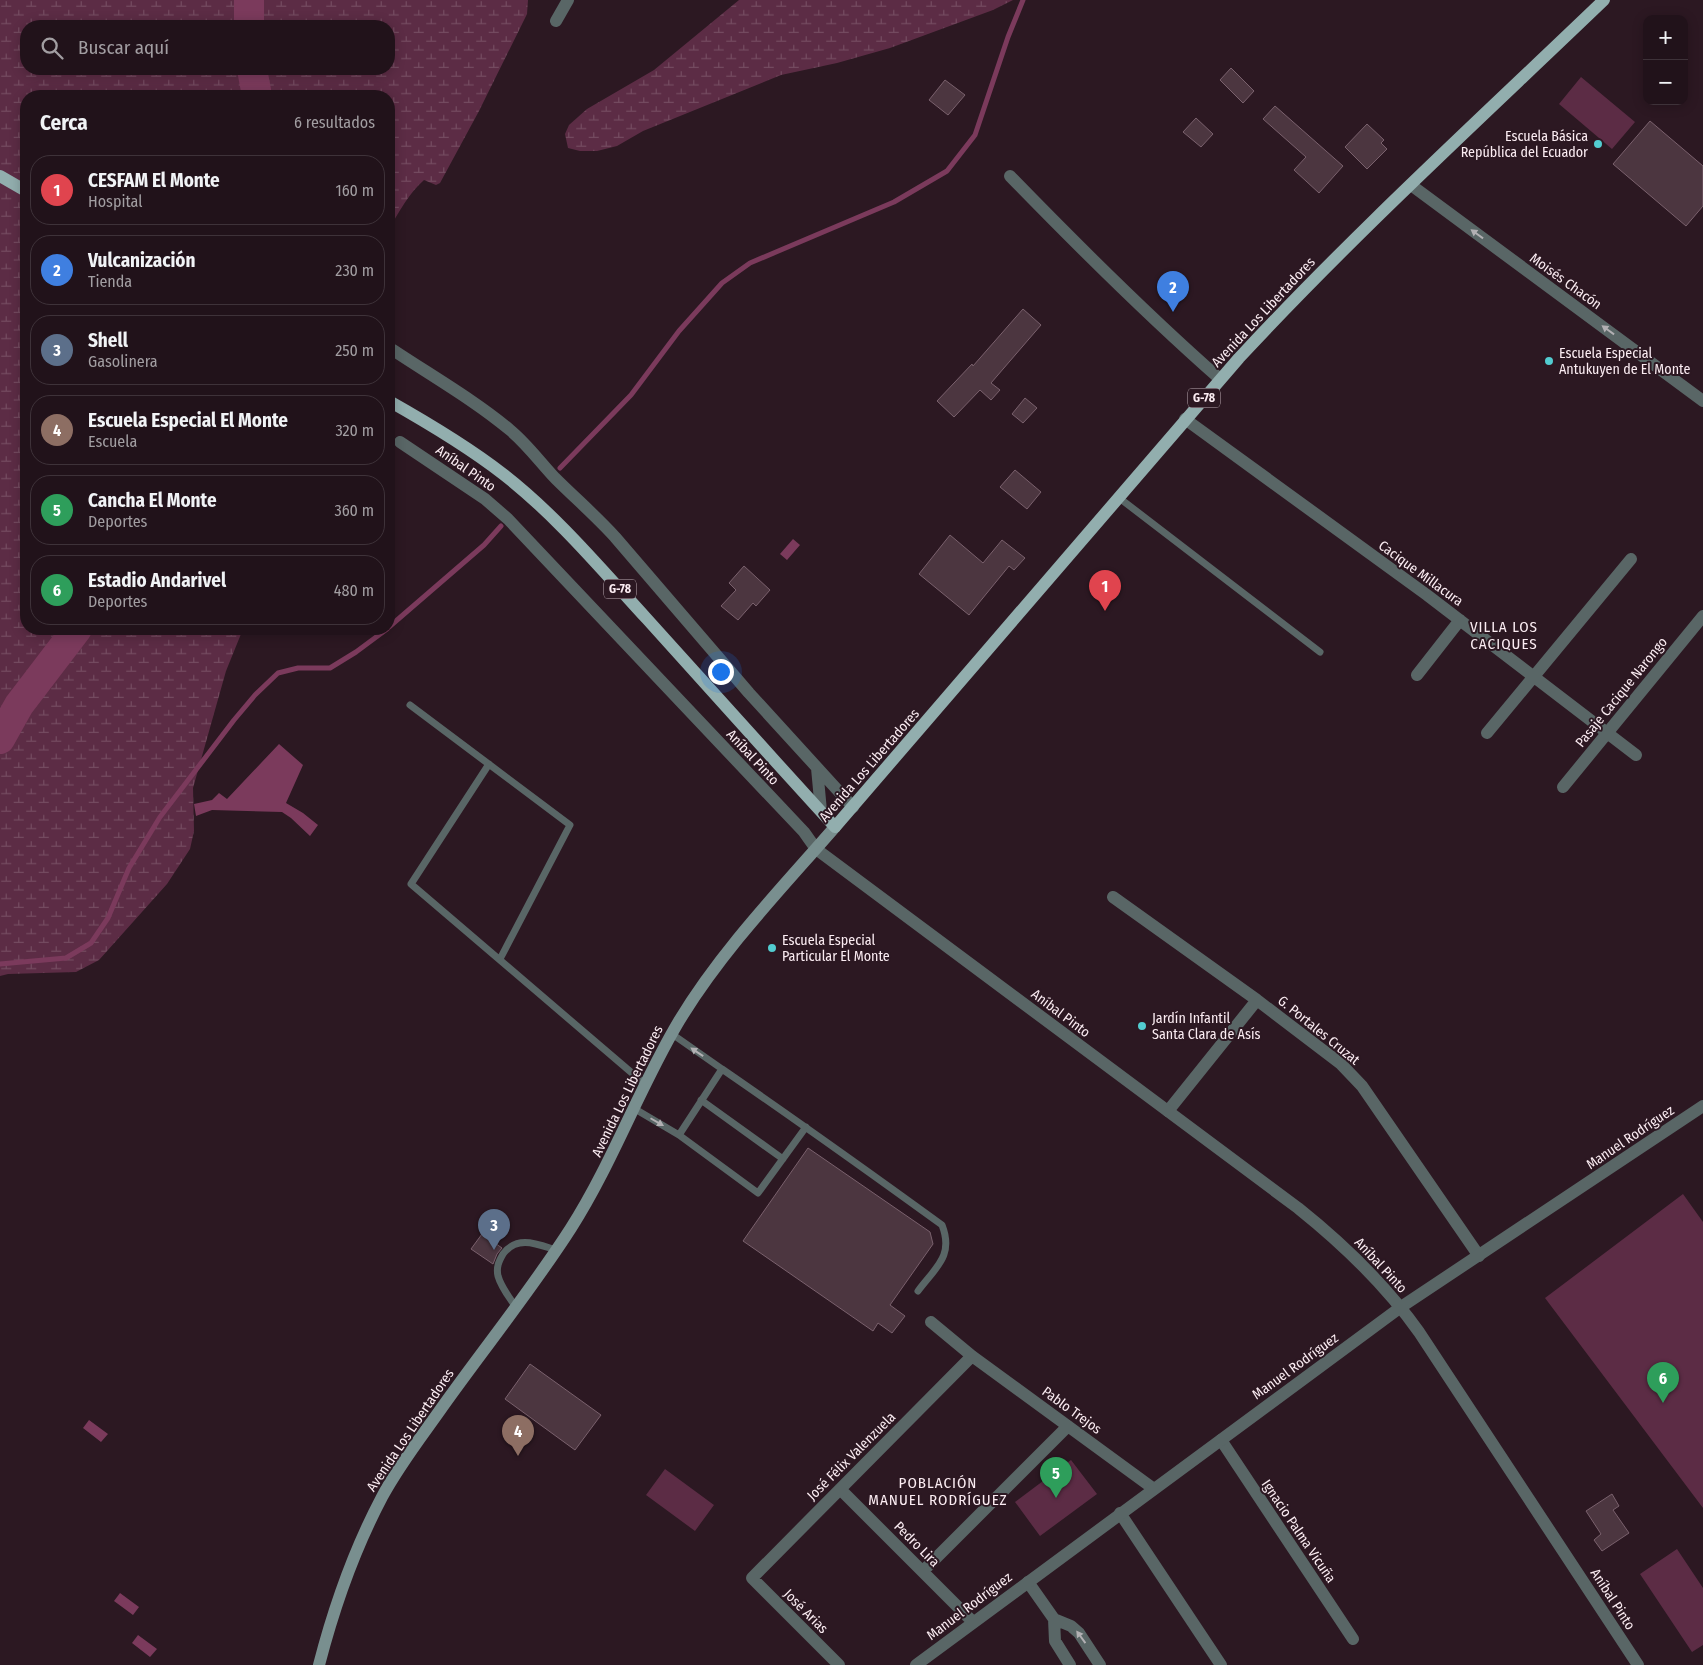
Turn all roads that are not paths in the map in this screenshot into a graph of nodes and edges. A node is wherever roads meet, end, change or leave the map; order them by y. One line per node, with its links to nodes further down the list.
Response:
1 (568, 0): 3 (street)
2 (1604, 0): 6 (main road, Avenida Los Libertadores / G-78)
3 (556, 21)
4 (0, 176): 7 (main road)
5 (1010, 176): 9 (street)
6 (1411, 185): 9 (main road, Avenida Los Libertadores / G-78); 10 (street, Moisés Chacón, one-way to 6)
7 (20, 188)
8 (395, 351): 26 (street)
9 (1220, 379): 12 (main road, Avenida Los Libertadores / G-78)
10 (1703, 401)
11 (395, 404): 29 (main road, Aníbal Pinto / G-78)
12 (1185, 419): 14 (main road, Avenida Los Libertadores / G-78); 17 (street, Cacique Millacura)
13 (400, 442): 31 (street, Aníbal Pinto)
14 (1118, 497): 18 (lane); 28 (main road, Avenida Los Libertadores / G-78)
15 (1631, 559): 20 (street)
16 (1703, 616): 23 (street, Pasaje Cacique Narongo)
17 (1460, 620): 19 (street); 20 (street, Cacique Millacura)
18 (1320, 652)
19 (1417, 675)
20 (1534, 676): 22 (street); 23 (street, Cacique Millacura)
21 (410, 705): 25 (lane)
22 (1487, 733)
23 (1607, 733): 24 (street, Cacique Millacura); 27 (street, Pasaje Cacique Narongo)
24 (1636, 755)
25 (489, 764): 33 (lane); 33 (lane)
26 (817, 768): 28 (street); 29 (street)
27 (1563, 787)
28 (853, 806): 30 (main road, Avenida Los Libertadores / G-78)
29 (821, 811): 30 (main road, Aníbal Pinto / G-78)
30 (835, 827): 31 (main road, Avenida Los Libertadores)
31 (816, 849): 35 (main road, Avenida Los Libertadores); 41 (street, Aníbal Pinto)
32 (1113, 897): 34 (street, G. Portales Cruzat)
33 (500, 959): 37 (lane)
34 (1258, 1000): 41 (street); 46 (street, G. Portales Cruzat)
35 (672, 1034): 36 (lane, one-way to 35); 37 (main road, Avenida Los Libertadores)
36 (722, 1069): 38 (lane); 42 (lane)
37 (646, 1085): 40 (main road, Avenida Los Libertadores)
38 (702, 1100): 43 (lane); 44 (lane)
39 (1703, 1106): 46 (street, Manuel Rodríguez)
40 (635, 1109): 43 (lane, one-way to 43); 45 (main road, Avenida Los Libertadores)
41 (1168, 1111): 49 (street, Aníbal Pinto)
42 (806, 1127): 44 (lane); 47 (lane)
43 (679, 1135): 44 (lane)
44 (783, 1159)
45 (556, 1250): 48 (main road, Avenida Los Libertadores); 48 (lane)
46 (1479, 1256): 49 (street, Manuel Rodríguez)
47 (918, 1291)
48 (515, 1306): 63 (main road, Avenida Los Libertadores)
49 (1401, 1307): 53 (street, Manuel Rodríguez); 69 (street, Aníbal Pinto)
50 (930, 1322): 51 (street, Pablo Trejos)
51 (972, 1356): 52 (street, Pablo Trejos); 54 (street, José Félix Valenzuela)
52 (1068, 1426): 55 (street, Pablo Trejos); 57 (street)
53 (1221, 1440): 55 (street, Manuel Rodríguez); 62 (street, Ignacio Palma Vicuña)
54 (840, 1489): 57 (street, Pedro Lira); 58 (street, José Félix Valenzuela)
55 (1154, 1489): 56 (street, Manuel Rodríguez)
56 (1120, 1514): 59 (street, Manuel Rodríguez); 68 (street)
57 (923, 1571): 61 (street, Pedro Lira)
58 (752, 1578): 64 (street, José Arias)
59 (1028, 1582): 60 (street); 61 (street, Manuel Rodríguez)
60 (1054, 1619): 66 (street); 67 (street, one-way to 60)
61 (973, 1622): 65 (street, Manuel Rodríguez)
62 (1353, 1639)
63 (320, 1665)
64 (839, 1665)
65 (916, 1665)
66 (1070, 1665)
67 (1100, 1665)
68 (1221, 1665)
69 (1638, 1665)

